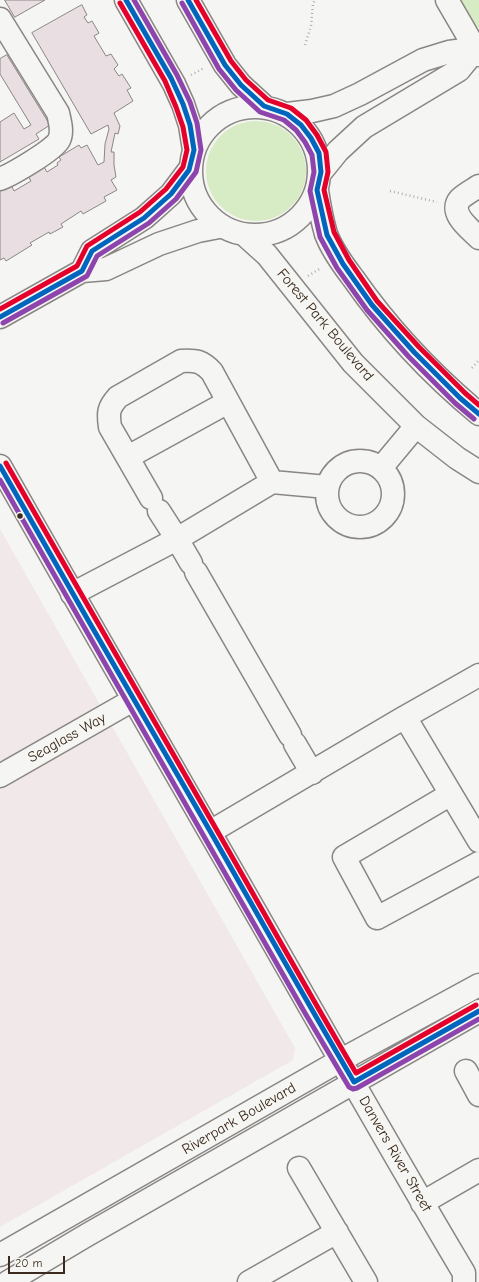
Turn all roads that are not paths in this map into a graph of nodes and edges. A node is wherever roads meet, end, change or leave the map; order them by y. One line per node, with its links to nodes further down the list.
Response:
1 (126, 0): 8 (street)
2 (188, 0): 6 (street)
3 (447, 0): 5 (street)
4 (3, 30): 9 (street)
5 (478, 51): 7 (street); 10 (street)
6 (264, 106): 7 (street); 8 (street)
7 (287, 114): 10 (street)
8 (192, 160): 12 (street); 15 (street)
9 (0, 179)
10 (319, 181): 13 (street); 18 (street)
11 (479, 186): 14 (street)
12 (219, 227): 13 (street); 15 (street)
13 (247, 237): 19 (street, Forest Park Boulevard)
14 (479, 238)
15 (82, 271): 16 (street)
16 (0, 317)
17 (228, 402): 20 (street); 20 (street); 24 (street)
18 (479, 414)
19 (416, 426): 22 (street); 23 (street, Forest Park Boulevard)
20 (128, 457): 26 (street)
21 (0, 466): 27 (street, Danvers River Street)
22 (381, 468): 25 (street); 25 (street)
23 (479, 472)
24 (272, 482): 25 (street); 26 (street)
25 (327, 487)
26 (177, 539): 27 (street); 31 (street)
27 (72, 594): 29 (street, Danvers River Street)
28 (479, 675): 30 (street)
29 (134, 700): 32 (street, Seaglass Way); 34 (street, Danvers River Street)
30 (405, 717): 31 (street); 33 (street)
31 (312, 773): 34 (street)
32 (0, 776)
33 (452, 794): 35 (street); 36 (street)
34 (210, 832): 39 (street, Danvers River Street)
35 (479, 841)
36 (479, 863)
37 (479, 985): 39 (street, Riverpark Boulevard)
38 (479, 1011): 41 (street, Riverpark Boulevard)
39 (341, 1060): 41 (street, Danvers River Street); 47 (street, Riverpark Boulevard)
40 (466, 1071): 42 (street)
41 (354, 1082): 45 (street, Danvers River Street); 48 (street, Riverpark Boulevard)
42 (479, 1095)
43 (299, 1168): 46 (street)
44 (479, 1170): 45 (street)
45 (422, 1203): 51 (street, Danvers River Street)
46 (337, 1232): 49 (street); 50 (street)
47 (0, 1255)
48 (8, 1282)
49 (249, 1282)
50 (366, 1282)
51 (464, 1282)

